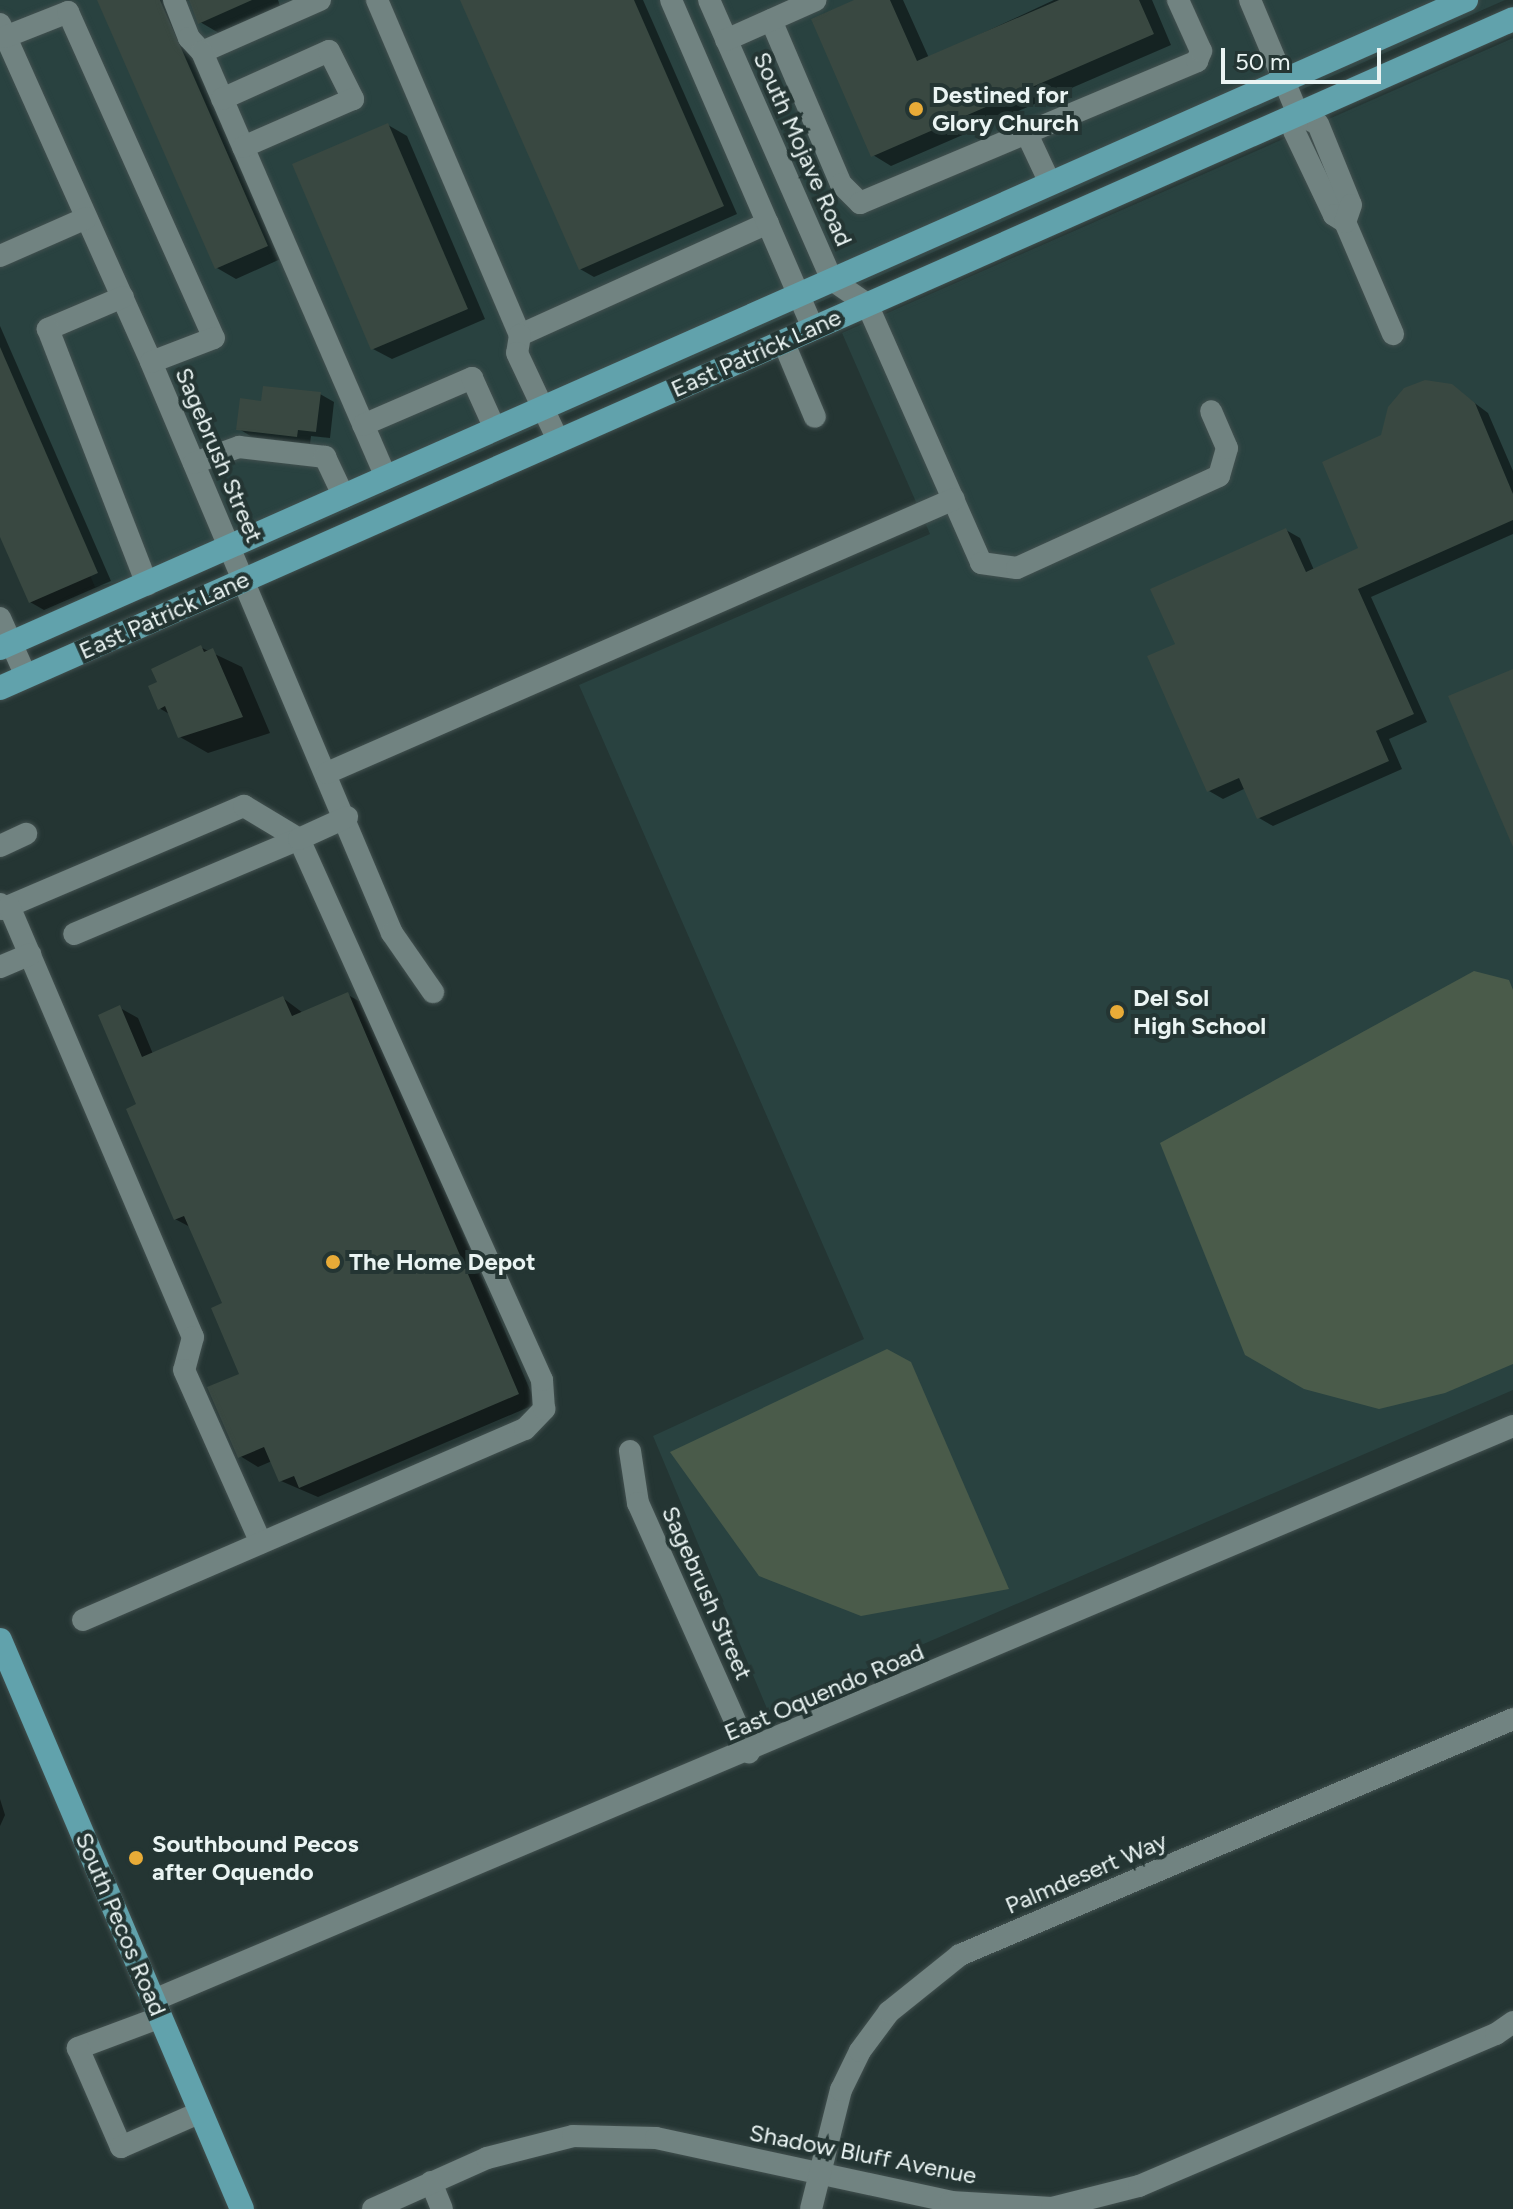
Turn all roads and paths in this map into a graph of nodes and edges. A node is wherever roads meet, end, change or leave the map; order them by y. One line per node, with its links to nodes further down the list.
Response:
1 (174, 0): 14 (street)
2 (320, 0): 14 (street)
3 (377, 0): 30 (street)
4 (671, 0): 22 (street)
5 (709, 0): 13 (street, South Mojave Road)
6 (816, 0): 11 (street)
7 (1178, 0): 18 (street)
8 (1250, 0): 15 (street)
9 (1466, 0): 15 (main road, East Patrick Lane)
10 (1513, 19): 17 (main road, East Patrick Lane)
11 (771, 20): 13 (street); 18 (street)
12 (3, 31): 21 (street, Sagebrush Street); 32 (street)
13 (726, 40): 24 (street, South Mojave Road)
14 (202, 52): 16 (street)
15 (1284, 79): 17 (street); 20 (main road, East Patrick Lane)
16 (222, 99): 19 (street); 19 (street)
17 (1298, 114): 27 (main road, East Patrick Lane); 29 (street)
18 (1027, 134): 20 (street)
19 (243, 147): 36 (street)
20 (1050, 183): 24 (main road, East Patrick Lane)
21 (86, 218): 23 (street); 26 (street, Sagebrush Street)
22 (768, 223): 25 (street); 30 (street)
23 (0, 256)
24 (832, 280): 25 (main road, East Patrick Lane); 27 (street, South Mojave Road)
25 (799, 295): 28 (street); 33 (main road, East Patrick Lane)
26 (123, 297): 32 (street, Sagebrush Street); 45 (street)
27 (867, 304): 28 (main road, East Patrick Lane); 42 (street)
28 (813, 328): 31 (main road, East Patrick Lane)
29 (1393, 334)
30 (520, 335): 33 (street)
31 (783, 341): 35 (street); 38 (main road, East Patrick Lane)
32 (151, 362): 39 (street, Sagebrush Street)
33 (542, 408): 37 (main road, East Patrick Lane); 38 (street)
34 (1211, 411): 42 (street)
35 (815, 417)
36 (363, 425): 37 (street); 40 (street)
37 (495, 429): 40 (main road, East Patrick Lane)
38 (558, 440): 44 (main road, East Patrick Lane)
39 (194, 463): 41 (street); 43 (street, Sagebrush Street)
40 (386, 477): 41 (main road, East Patrick Lane)
41 (344, 497): 43 (main road, East Patrick Lane)
42 (954, 499): 50 (street)
43 (230, 547): 44 (street, Sagebrush Street); 45 (main road, East Patrick Lane)
44 (244, 579): 48 (main road, East Patrick Lane); 50 (street, Sagebrush Street)
45 (147, 584): 47 (main road, East Patrick Lane)
46 (0, 618): 47 (street)
47 (6, 646): 48 (street)
48 (26, 676): 49 (main road, East Patrick Lane)
49 (0, 688)
50 (327, 773): 51 (street, Sagebrush Street)
51 (347, 817): 53 (street); 59 (street, Sagebrush Street)
52 (26, 834): 54 (street)
53 (299, 839): 55 (street); 56 (street); 62 (street)
54 (0, 846)
55 (4, 905): 57 (street)
56 (74, 934)
57 (30, 954): 58 (street); 62 (street)
58 (0, 967)
59 (433, 992)
60 (1513, 1426): 66 (street, East Oquendo Road)
61 (630, 1451): 66 (street, Sagebrush Street)
62 (261, 1543): 63 (street)
63 (83, 1620)
64 (1, 1644): 67 (main road, South Pecos Road)
65 (1513, 1719): 70 (street, Palmdesert Way)
66 (749, 1752): 67 (street, East Oquendo Road)
67 (157, 2008): 69 (main road, South Pecos Road); 69 (street, East Oquendo Road)
68 (1513, 2022): 70 (street, Shadow Bluff Avenue)
69 (201, 2112): 72 (main road, South Pecos Road)
70 (818, 2173): 71 (street, Shadow Bluff Avenue); 75 (street, Palmdesert Way)
71 (431, 2182): 73 (street, Shadow Bluff Avenue); 74 (street)
72 (242, 2209)
73 (373, 2209)
74 (442, 2209)
75 (811, 2209)

